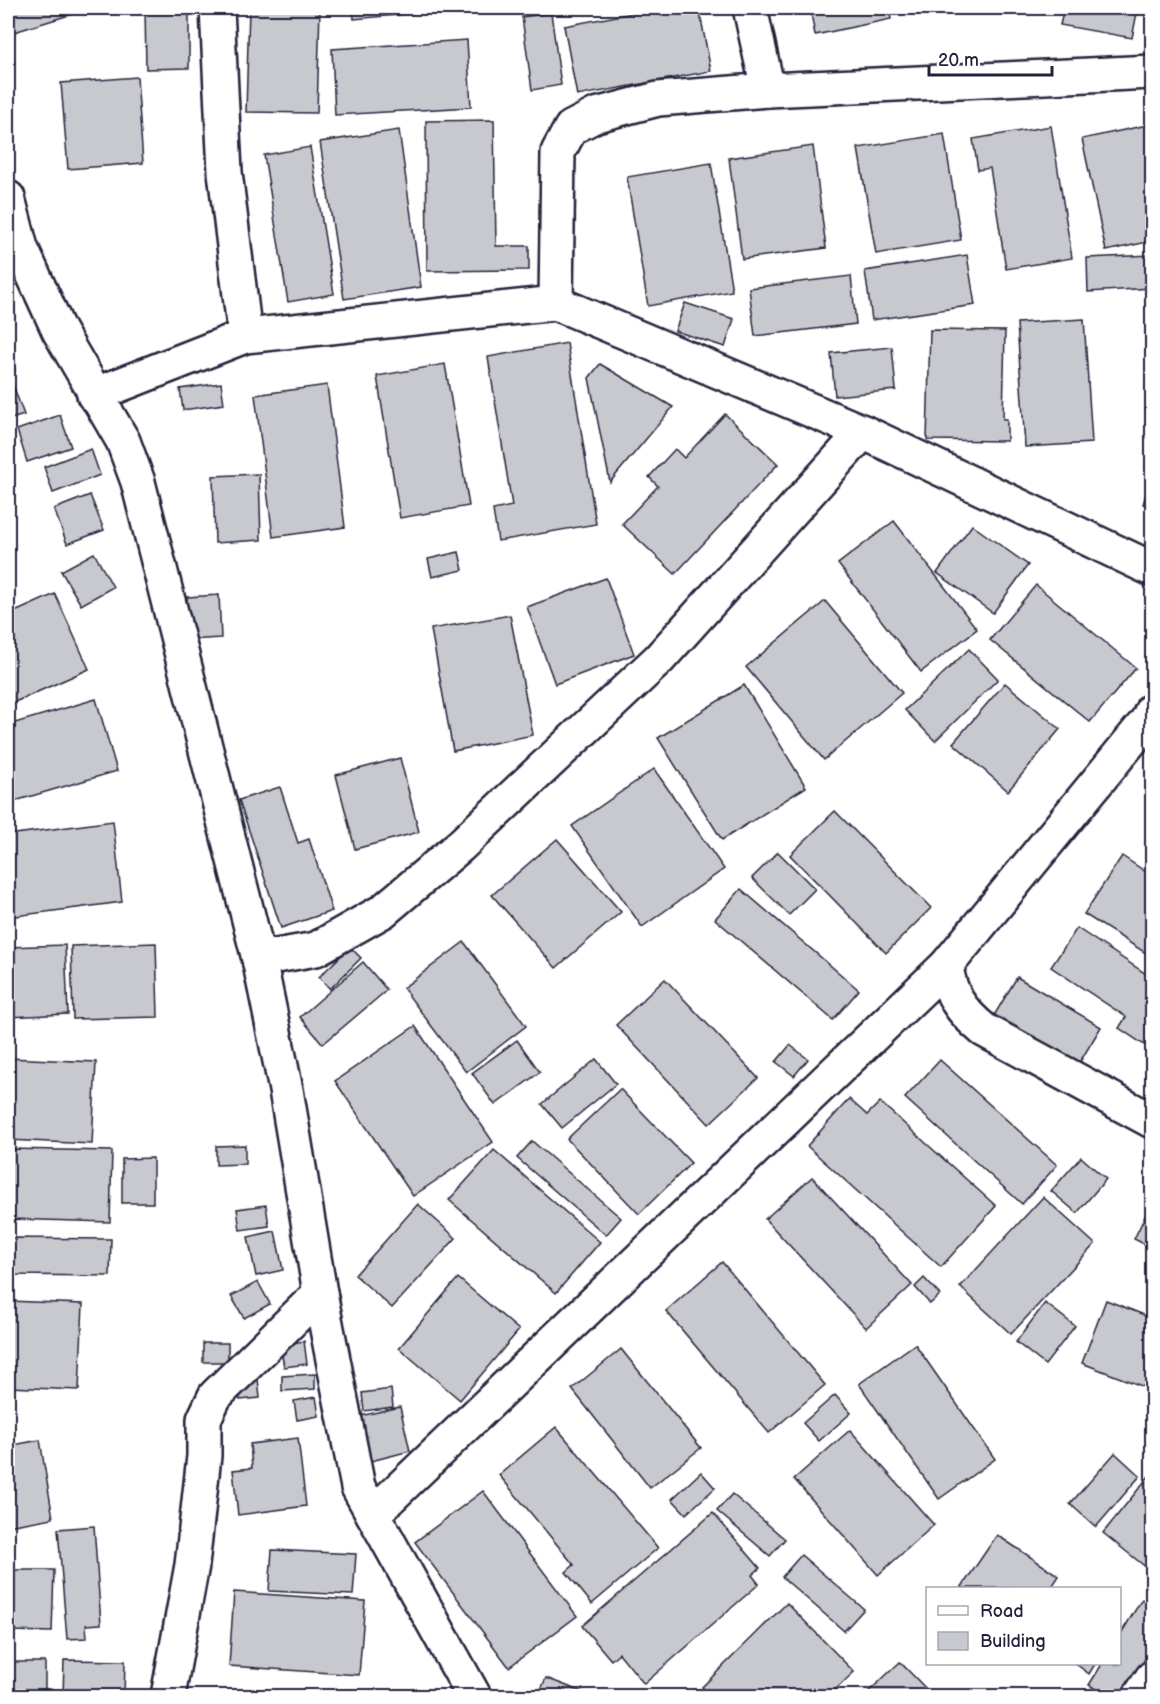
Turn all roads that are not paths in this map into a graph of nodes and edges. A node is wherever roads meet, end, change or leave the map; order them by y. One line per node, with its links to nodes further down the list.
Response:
1 (217, 8): 7 (street)
2 (750, 8): 4 (street)
3 (1152, 72): 4 (street)
4 (768, 90): 6 (street)
5 (8, 198): 8 (street)
6 (556, 303): 7 (street); 9 (street)
7 (245, 336): 8 (street)
8 (94, 395): 12 (street)
9 (863, 432): 10 (street); 12 (street)
10 (1152, 568)
11 (1151, 719): 13 (street)
12 (259, 959): 15 (street)
13 (946, 966): 14 (street); 16 (street)
14 (1152, 1121)
15 (320, 1293): 16 (street); 18 (street)
16 (373, 1514): 19 (street)
17 (1152, 1678): 20 (street)
18 (168, 1696)
19 (474, 1696)
20 (1140, 1696)

